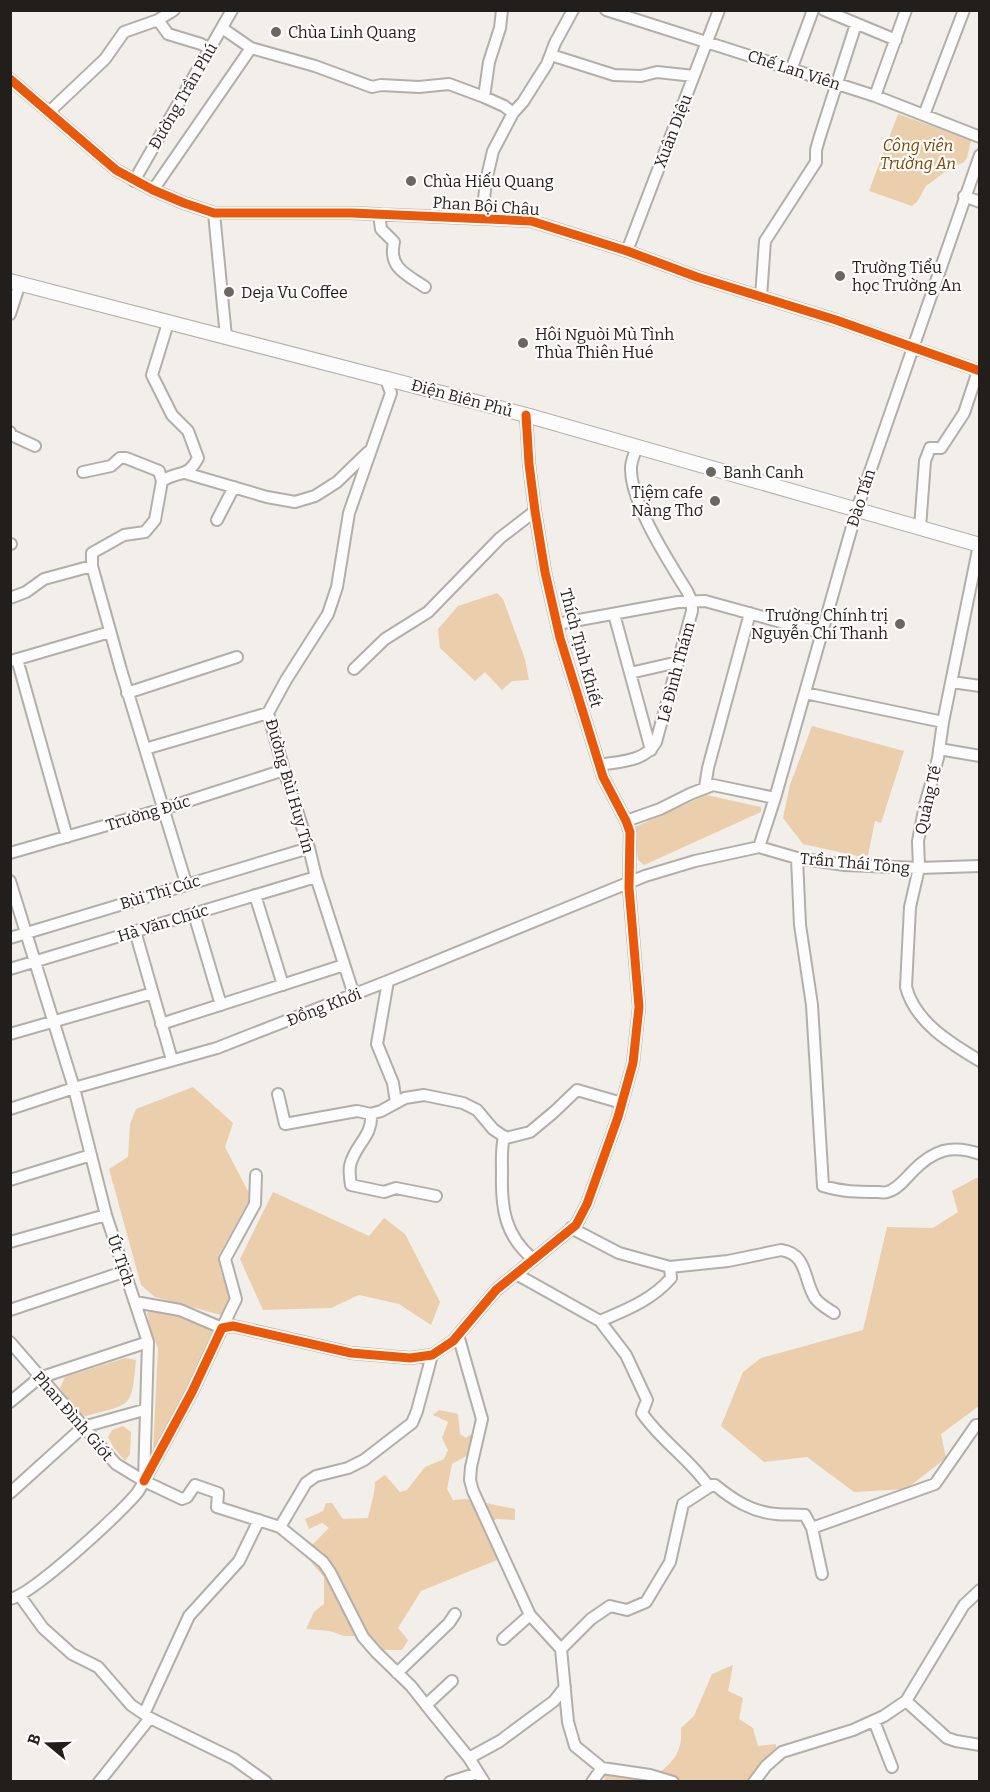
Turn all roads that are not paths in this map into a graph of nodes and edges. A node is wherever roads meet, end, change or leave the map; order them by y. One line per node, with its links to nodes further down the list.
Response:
1 (174, 10): 11 (street)
2 (232, 10): 13 (street, Đường Trần Phú)
3 (502, 10): 24 (street)
4 (573, 10): 18 (street)
5 (606, 10): 15 (street, Chế Lan Viên)
6 (719, 10): 15 (street, Xuân Diệu)
7 (813, 10): 19 (street)
8 (824, 10): 12 (street)
9 (906, 10): 14 (street)
10 (964, 10): 27 (street)
11 (158, 20): 17 (street); 25 (street)
12 (856, 24): 14 (street); 22 (street)
13 (222, 28): 16 (street); 17 (street, Đường Trần Phú)
14 (896, 40): 23 (street)
15 (707, 44): 19 (street, Chế Lan Viên); 20 (street, Xuân Diệu)
16 (251, 48): 24 (street); 31 (street)
17 (210, 49): 30 (street, Đường Trần Phú)
18 (550, 55): 20 (street); 26 (street)
19 (791, 70): 22 (street, Chế Lan Viên)
20 (694, 76): 37 (street, Xuân Diệu)
21 (10, 79): 25 (street, Phan Bội Châu)
22 (835, 84): 23 (street, Chế Lan Viên); 40 (street)
23 (875, 96): 27 (street, Chế Lan Viên)
24 (484, 97): 26 (street)
25 (49, 112): 30 (street, Phan Bội Châu)
26 (513, 113): 36 (street)
27 (924, 115): 28 (street, Chế Lan Viên)
28 (980, 137)
29 (980, 155): 32 (street, Đào Tấn)
30 (134, 181): 31 (street, Phan Bội Châu)
31 (153, 190): 34 (street, Phan Bội Châu)
32 (964, 196): 33 (street); 44 (street, Đào Tấn)
33 (980, 202)
34 (214, 213): 35 (street, Phan Bội Châu); 43 (street)
35 (379, 214): 36 (street, Phan Bội Châu); 39 (street)
36 (482, 218): 37 (street, Phan Bội Châu)
37 (627, 251): 40 (street, Phan Bội Châu)
38 (15, 282): 41 (street); 42 (main road, Điện Biên Phủ)
39 (425, 287)
40 (761, 297): 44 (street, Phan Bội Châu)
41 (10, 314)
42 (168, 323): 43 (main road, Điện Biên Phủ); 53 (street)
43 (226, 337): 46 (main road, Điện Biên Phủ)
44 (912, 347): 45 (street, Phan Bội Châu); 56 (street, Đào Tấn)
45 (979, 371): 59 (street)
46 (385, 377): 47 (main road, Điện Biên Phủ); 51 (street, Đường Bùi Huy Tín)
47 (526, 415): 50 (main road, Điện Biên Phủ); 57 (street, Thích Tịnh Khiết)
48 (10, 432): 49 (street)
49 (35, 446)
50 (637, 446): 56 (main road, Điện Biên Phủ); 63 (street, Lê Đình Thám)
51 (370, 450): 55 (street); 78 (street, Đường Bùi Huy Tín)
52 (83, 472): 54 (street)
53 (185, 473): 54 (street); 55 (street)
54 (162, 481): 61 (street)
55 (234, 487): 58 (street)
56 (857, 509): 59 (main road, Điện Biên Phủ); 68 (street, Đào Tấn)
57 (535, 511): 66 (street, Thích Tịnh Khiết); 72 (street)
58 (217, 520)
59 (920, 528): 60 (main road, Điện Biên Phủ)
60 (979, 545): 74 (street, Quảng Tế)
61 (92, 566): 62 (street); 67 (street)
62 (10, 598)
63 (692, 602): 64 (street); 65 (street); 71 (street, Lê Đình Thám)
64 (614, 614): 66 (street); 73 (street)
65 (750, 614): 68 (street); 86 (street)
66 (556, 624): 84 (street, Thích Tịnh Khiết)
67 (110, 632): 70 (street); 76 (street)
68 (821, 633): 77 (street, Đào Tấn)
69 (237, 657): 76 (street)
70 (14, 660): 90 (street)
71 (678, 662): 73 (street); 82 (street, Lê Đình Thám)
72 (354, 669)
73 (630, 673): 82 (street)
74 (952, 682): 75 (street); 79 (street, Quảng Tế)
75 (980, 686)
76 (127, 693): 80 (street)
77 (805, 693): 79 (street); 87 (street, Đào Tấn)
78 (268, 712): 80 (street); 85 (street, Đường Bùi Huy Tín)
79 (943, 722): 81 (street, Quảng Tế)
80 (145, 749): 88 (street)
81 (939, 749): 83 (street); 96 (street, Quảng Tế)
82 (651, 750): 84 (street)
83 (980, 756)
84 (600, 765): 89 (street, Thích Tịnh Khiết)
85 (284, 770): 88 (street, Trường Đúc); 92 (street, Đường Bùi Huy Tín)
86 (705, 787): 87 (street); 89 (street)
87 (774, 798): 91 (street, Đào Tấn)
88 (162, 809): 90 (street, Trường Đúc); 100 (street)
89 (626, 821): 99 (street, Thích Tịnh Khiết)
90 (67, 837): 93 (street, Trường Đúc)
91 (759, 847): 94 (street, Trần Thái Tông); 99 (street, Trần Thái Tông)
92 (309, 848): 97 (street, Đường Bùi Huy Tín); 100 (street, Bùi Thị Cúc)
93 (10, 853)
94 (797, 858): 96 (street, Trần Thái Tông); 126 (street)
95 (980, 866): 96 (street, Trần Thái Tông)
96 (919, 868): 118 (street, Quảng Tế)
97 (315, 877): 101 (street, Hà Văn Chúc); 107 (street, Đường Bùi Huy Tín)
98 (10, 881): 104 (street, Út Tịch)
99 (630, 883): 109 (street, Đồng Khởi); 122 (street, Thích Tịnh Khiết)
100 (186, 884): 104 (street, Bùi Thị Cúc)
101 (255, 895): 102 (street, Hà Văn Chúc); 110 (street)
102 (194, 914): 103 (street, Hà Văn Chúc); 113 (street)
103 (135, 931): 106 (street, Hà Văn Chúc); 111 (street)
104 (27, 933): 105 (street, Bùi Thị Cúc); 106 (street, Út Tịch)
105 (10, 938)
106 (34, 962): 108 (street, Hà Văn Chúc); 114 (street, Út Tịch)
107 (344, 964): 110 (street); 112 (street, Đường Bùi Huy Tín)
108 (10, 969)
109 (388, 981): 112 (street, Đồng Khởi); 121 (street)
110 (283, 985): 113 (street)
111 (153, 993): 114 (street); 115 (street)
112 (354, 995): 117 (street, Đồng Khởi)
113 (220, 1005): 115 (street)
114 (53, 1022): 116 (street); 119 (street, Út Tịch)
115 (161, 1024): 117 (street)
116 (10, 1034)
117 (172, 1060): 119 (street, Đồng Khởi)
118 (980, 1061)
119 (74, 1088): 123 (street, Đồng Khởi); 127 (street, Út Tịch)
120 (278, 1094): 124 (street)
121 (396, 1103): 124 (street); 125 (street)
122 (622, 1103): 125 (street); 132 (street, Thích Tịnh Khiết)
123 (10, 1109)
124 (371, 1113): 130 (street)
125 (504, 1136): 134 (street)
126 (980, 1154)
127 (91, 1155): 129 (street); 131 (street, Út Tịch)
128 (256, 1175): 142 (street)
129 (10, 1180)
130 (436, 1196)
131 (106, 1215): 133 (street); 136 (street, Út Tịch)
132 (571, 1228): 134 (street, Thích Tịnh Khiết); 135 (street)
133 (10, 1242)
134 (533, 1259): 137 (street, Thích Tịnh Khiết)
135 (670, 1267): 140 (street); 141 (street)
136 (123, 1272): 138 (street, Út Tịch); 139 (street)
137 (516, 1274): 141 (street); 143 (street, Thích Tịnh Khiết)
138 (135, 1302): 142 (street); 145 (street, Út Tịch)
139 (10, 1310)
140 (834, 1313)
141 (600, 1321): 153 (street)
142 (222, 1328): 146 (street); 152 (street)
143 (458, 1335): 146 (street, Thích Tịnh Khiết); 162 (street)
144 (10, 1342): 147 (street, Phan Đình Giót)
145 (148, 1342): 147 (street); 149 (street, Út Tịch)
146 (432, 1354): 156 (street)
147 (39, 1378): 148 (street); 151 (street, Phan Đình Giót)
148 (10, 1402)
149 (144, 1410): 151 (street); 152 (street, Út Tịch)
150 (980, 1425): 157 (street)
151 (83, 1427): 152 (street, Phan Đình Giót); 154 (street)
152 (144, 1481): 155 (street, Phan Đình Giót); 160 (street)
153 (709, 1487): 157 (street); 164 (street)
154 (10, 1493)
155 (259, 1520): 156 (street); 170 (street)
156 (280, 1527): 165 (street)
157 (812, 1528): 158 (street)
158 (822, 1574)
159 (980, 1590): 168 (street)
160 (15, 1598): 170 (street)
161 (455, 1614): 165 (street)
162 (530, 1615): 163 (street); 164 (street)
163 (503, 1639)
164 (561, 1649): 167 (street)
165 (397, 1673): 169 (street)
166 (452, 1681): 169 (street)
167 (565, 1687): 173 (street); 175 (street)
168 (906, 1701): 171 (street); 172 (street)
169 (426, 1705): 173 (street)
170 (147, 1716): 177 (street); 178 (street)
171 (874, 1721): 174 (street); 182 (street)
172 (980, 1745)
173 (469, 1758): 176 (street)
174 (892, 1767)
175 (602, 1768): 180 (street); 181 (street)
176 (481, 1777): 179 (street)
177 (99, 1782)
178 (267, 1782)
179 (450, 1782)
180 (592, 1782)
181 (673, 1782)
182 (754, 1782)

